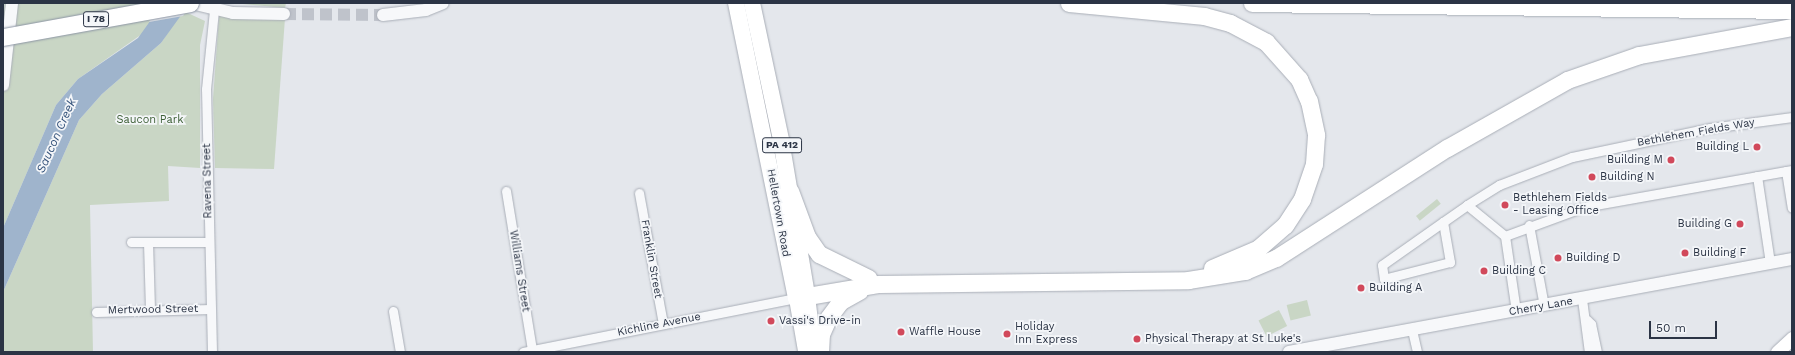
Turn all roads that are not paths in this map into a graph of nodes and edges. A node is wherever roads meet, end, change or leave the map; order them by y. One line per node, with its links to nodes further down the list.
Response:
1 (12, 3): 14 (street)
2 (192, 3): 8 (street); 13 (highway, I 78, bridge)
3 (443, 3): 11 (street)
4 (736, 3): 32 (highway, Hellertown Road / PA 412)
5 (752, 3): 18 (highway, Hellertown Road / PA 412)
6 (1069, 3): 31 (highway)
7 (1252, 3): 9 (highway)
8 (214, 10): 10 (street); 28 (street, Ravena Street)
9 (1792, 10)
10 (284, 14)
11 (383, 15)
12 (1792, 27): 31 (highway)
13 (3, 37)
14 (3, 85)
15 (1792, 117): 21 (street, Bethlehem Fields Way)
16 (1789, 171): 17 (street); 22 (street)
17 (1757, 176): 24 (street); 30 (street)
18 (790, 191): 31 (highway); 32 (highway, Hellertown Road / PA 412)
19 (506, 192): 44 (street, Williams Street)
20 (639, 194): 41 (street, Franklin Street)
21 (1467, 204): 23 (street, Bethlehem Fields Way); 25 (street)
22 (1792, 208)
23 (1442, 222): 23 (street, Bethlehem Fields Way)
24 (1529, 225): 25 (street); 34 (street)
25 (1505, 236): 38 (street)
26 (131, 242): 27 (street)
27 (148, 242): 28 (street); 35 (street)
28 (209, 242): 36 (street, Ravena Street)
29 (1792, 259): 30 (street, Cherry Lane)
30 (1770, 263): 33 (street, Cherry Lane)
31 (874, 281): 32 (highway); 49 (highway)
32 (801, 293): 41 (street, Kichline Avenue); 47 (main road, Hellertown Road / PA 412); 48 (main road, Hellertown Road / PA 412)
33 (1582, 299): 34 (street, Cherry Lane); 40 (street)
34 (1544, 306): 38 (street, Cherry Lane)
35 (150, 309): 36 (street, Mertwood Street); 39 (street, Mertwood Street)
36 (211, 309): 45 (street, Ravena Street)
37 (392, 311): 46 (street)
38 (1516, 311): 42 (street, Cherry Lane)
39 (96, 312)
40 (1587, 320): 53 (street); 54 (street)
41 (663, 324): 44 (street, Kichline Avenue)
42 (1412, 330): 51 (street, Cherry Lane); 52 (street)
43 (1792, 338): 55 (main road)
44 (528, 351)
45 (212, 352)
46 (400, 352)
47 (805, 352)
48 (814, 352)
49 (820, 352)
50 (1289, 352): 51 (street, Cherry Lane)
51 (1292, 352)
52 (1417, 352)
53 (1589, 352)
54 (1597, 352)
55 (1777, 352)

